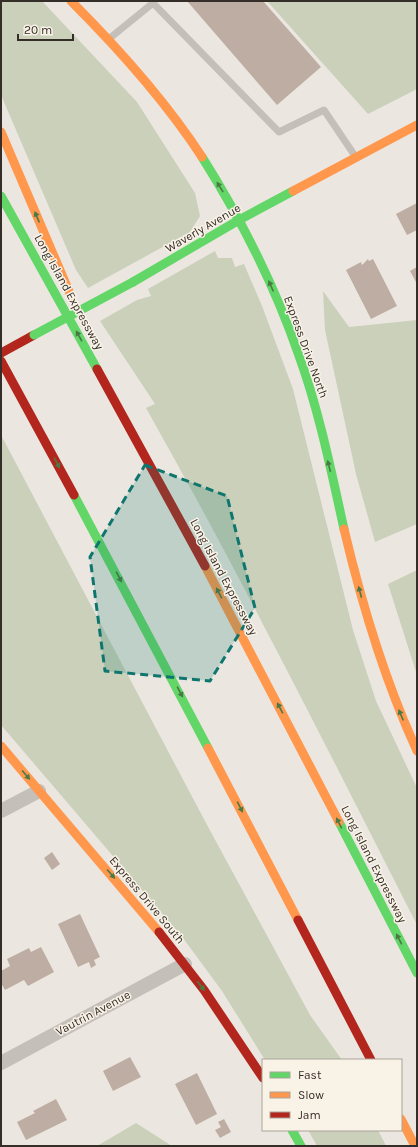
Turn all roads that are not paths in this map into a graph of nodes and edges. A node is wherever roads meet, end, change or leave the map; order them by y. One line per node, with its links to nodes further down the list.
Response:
1 (71, 1): 2 (main road, Express Drive North)
2 (108, 39): 5 (lane); 7 (main road, Express Drive North, one-way to 2)
3 (417, 125): 5 (main road, Waverly Avenue)
4 (1, 132): 11 (main road, one-way to 4)
5 (356, 157): 7 (main road, Waverly Avenue)
6 (1, 196): 11 (main road, Long Island Expressway, one-way to 6)
7 (239, 220): 8 (main road, Waverly Avenue, bridge); 14 (main road, Express Drive North, one-way to 7)
8 (1, 353)
9 (1, 361): 12 (main road)
10 (1, 376): 12 (main road)
11 (119, 407): 18 (main road, Long Island Expressway, one-way to 11)
12 (38, 429): 19 (main road, one-way to 19)
13 (1, 746): 15 (main road, Express Drive South, one-way to 15)
14 (417, 751)
15 (39, 791): 16 (street); 17 (main road, Express Drive South, one-way to 17)
16 (1, 811)
17 (185, 964): 20 (street, Vautrin Avenue); 21 (main road, Express Drive South, one-way to 21)
18 (417, 973)
19 (369, 1059)
20 (1, 1063)
21 (262, 1076)
22 (402, 1121): 25 (main road)
23 (293, 1131): 24 (main road)
24 (301, 1146)
25 (415, 1146)

